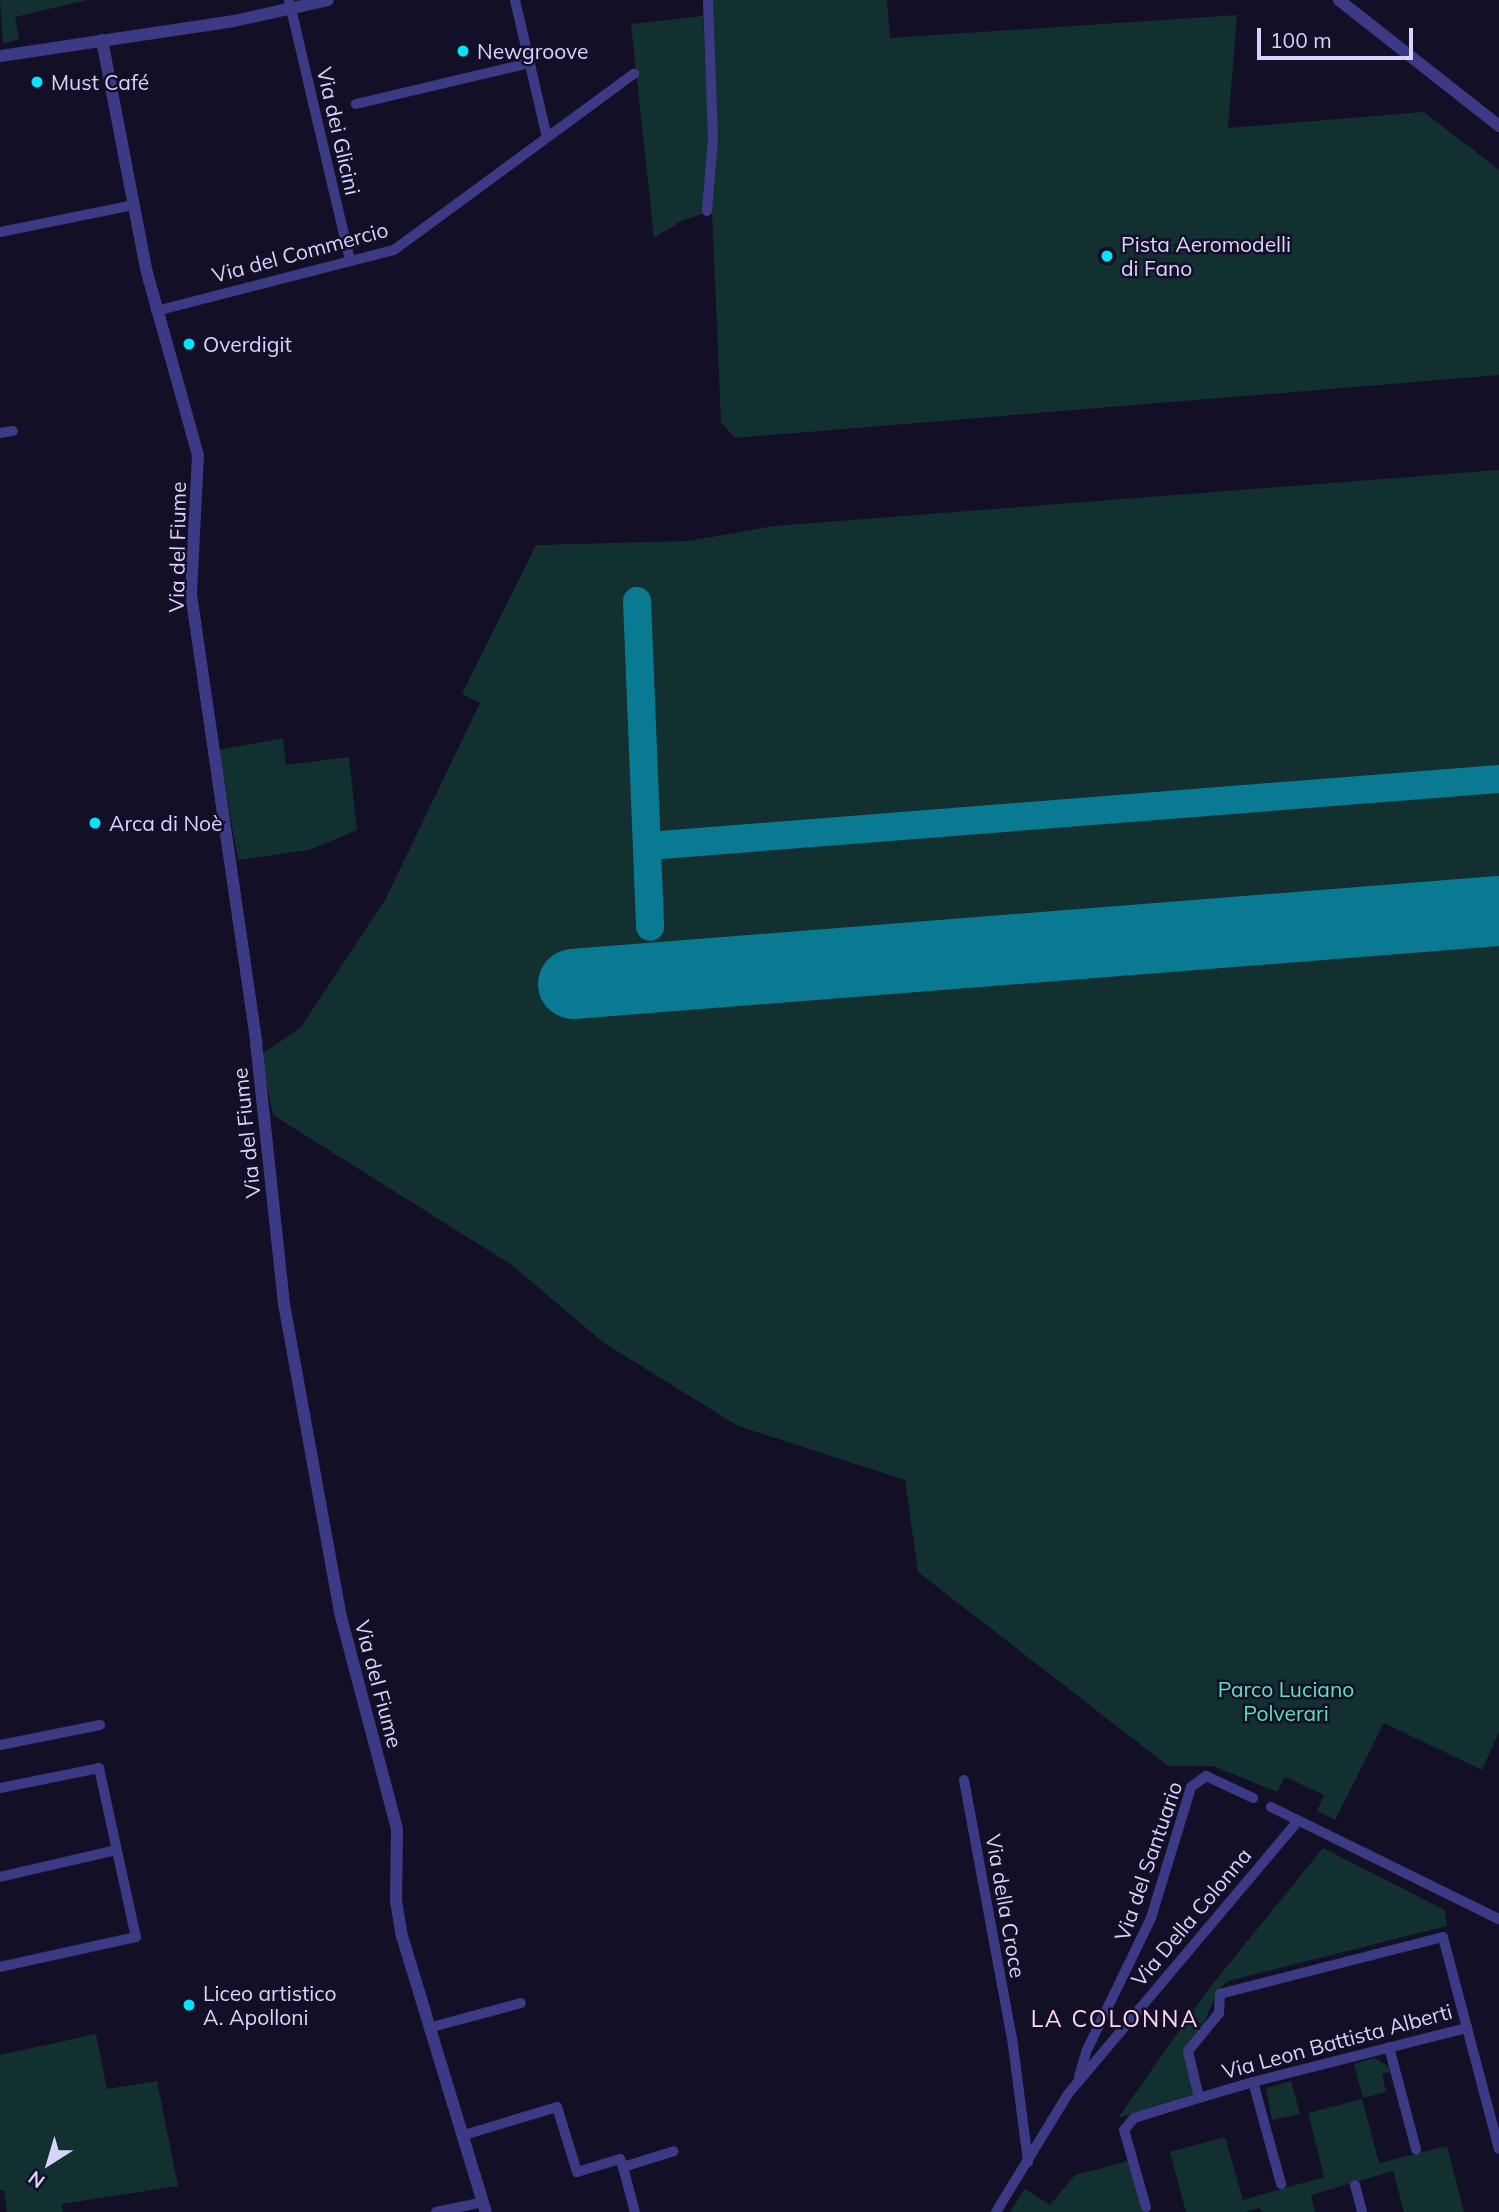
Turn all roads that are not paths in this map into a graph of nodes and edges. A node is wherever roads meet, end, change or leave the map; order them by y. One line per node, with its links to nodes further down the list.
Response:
1 (328, 0): 5 (street)
2 (515, 0): 8 (street)
3 (708, 0): 14 (street)
4 (1339, 0): 11 (street)
5 (290, 5): 6 (street); 16 (street, Via dei Glicini)
6 (102, 40): 7 (street); 13 (street, Via del Fiume)
7 (0, 56)
8 (530, 63): 10 (street); 12 (street)
9 (634, 74): 12 (street, Via del Commercio)
10 (356, 104)
11 (1499, 126)
12 (548, 137): 16 (street, Via del Commercio)
13 (134, 205): 15 (street); 17 (street, Via del Fiume)
14 (708, 211)
15 (0, 232)
16 (350, 261): 17 (street, Via del Commercio)
17 (156, 311): 32 (street, Via del Fiume)
18 (13, 431): 19 (street)
19 (0, 433)
20 (100, 1725): 21 (street)
21 (0, 1745)
22 (964, 1780): 42 (street, Via della Croce)
23 (0, 1788): 27 (street)
24 (1253, 1798): 36 (street, Via del Santuario)
25 (1271, 1807): 26 (street)
26 (1298, 1821): 29 (street); 36 (street, Via Della Colonna)
27 (116, 1850): 28 (street); 30 (street)
28 (0, 1877)
29 (1499, 1919)
30 (0, 1967)
31 (521, 2003): 32 (street)
32 (432, 2027): 38 (street, Via del Fiume)
33 (1466, 2028): 34 (street, Via Leon Battista Alberti); 37 (street, Via Leon Battista Alberti); 40 (street)
34 (1389, 2047): 35 (street, Via Leon Battista Alberti); 39 (street)
35 (1253, 2081): 37 (street, Via Leon Battista Alberti); 44 (street)
36 (1074, 2087): 42 (street, Via Della Colonna)
37 (1199, 2098): 47 (street, Via Leon Battista Alberti)
38 (464, 2135): 43 (street); 46 (street, Via del Fiume)
39 (1416, 2149)
40 (1499, 2149)
41 (674, 2151): 43 (street)
42 (1028, 2162): 50 (street, Via Della Colonna)
43 (623, 2166): 49 (street)
44 (1281, 2184)
45 (1354, 2186): 51 (street)
46 (484, 2207): 48 (street)
47 (1146, 2207)
48 (436, 2212)
49 (635, 2212)
50 (996, 2212)
51 (1362, 2212)

